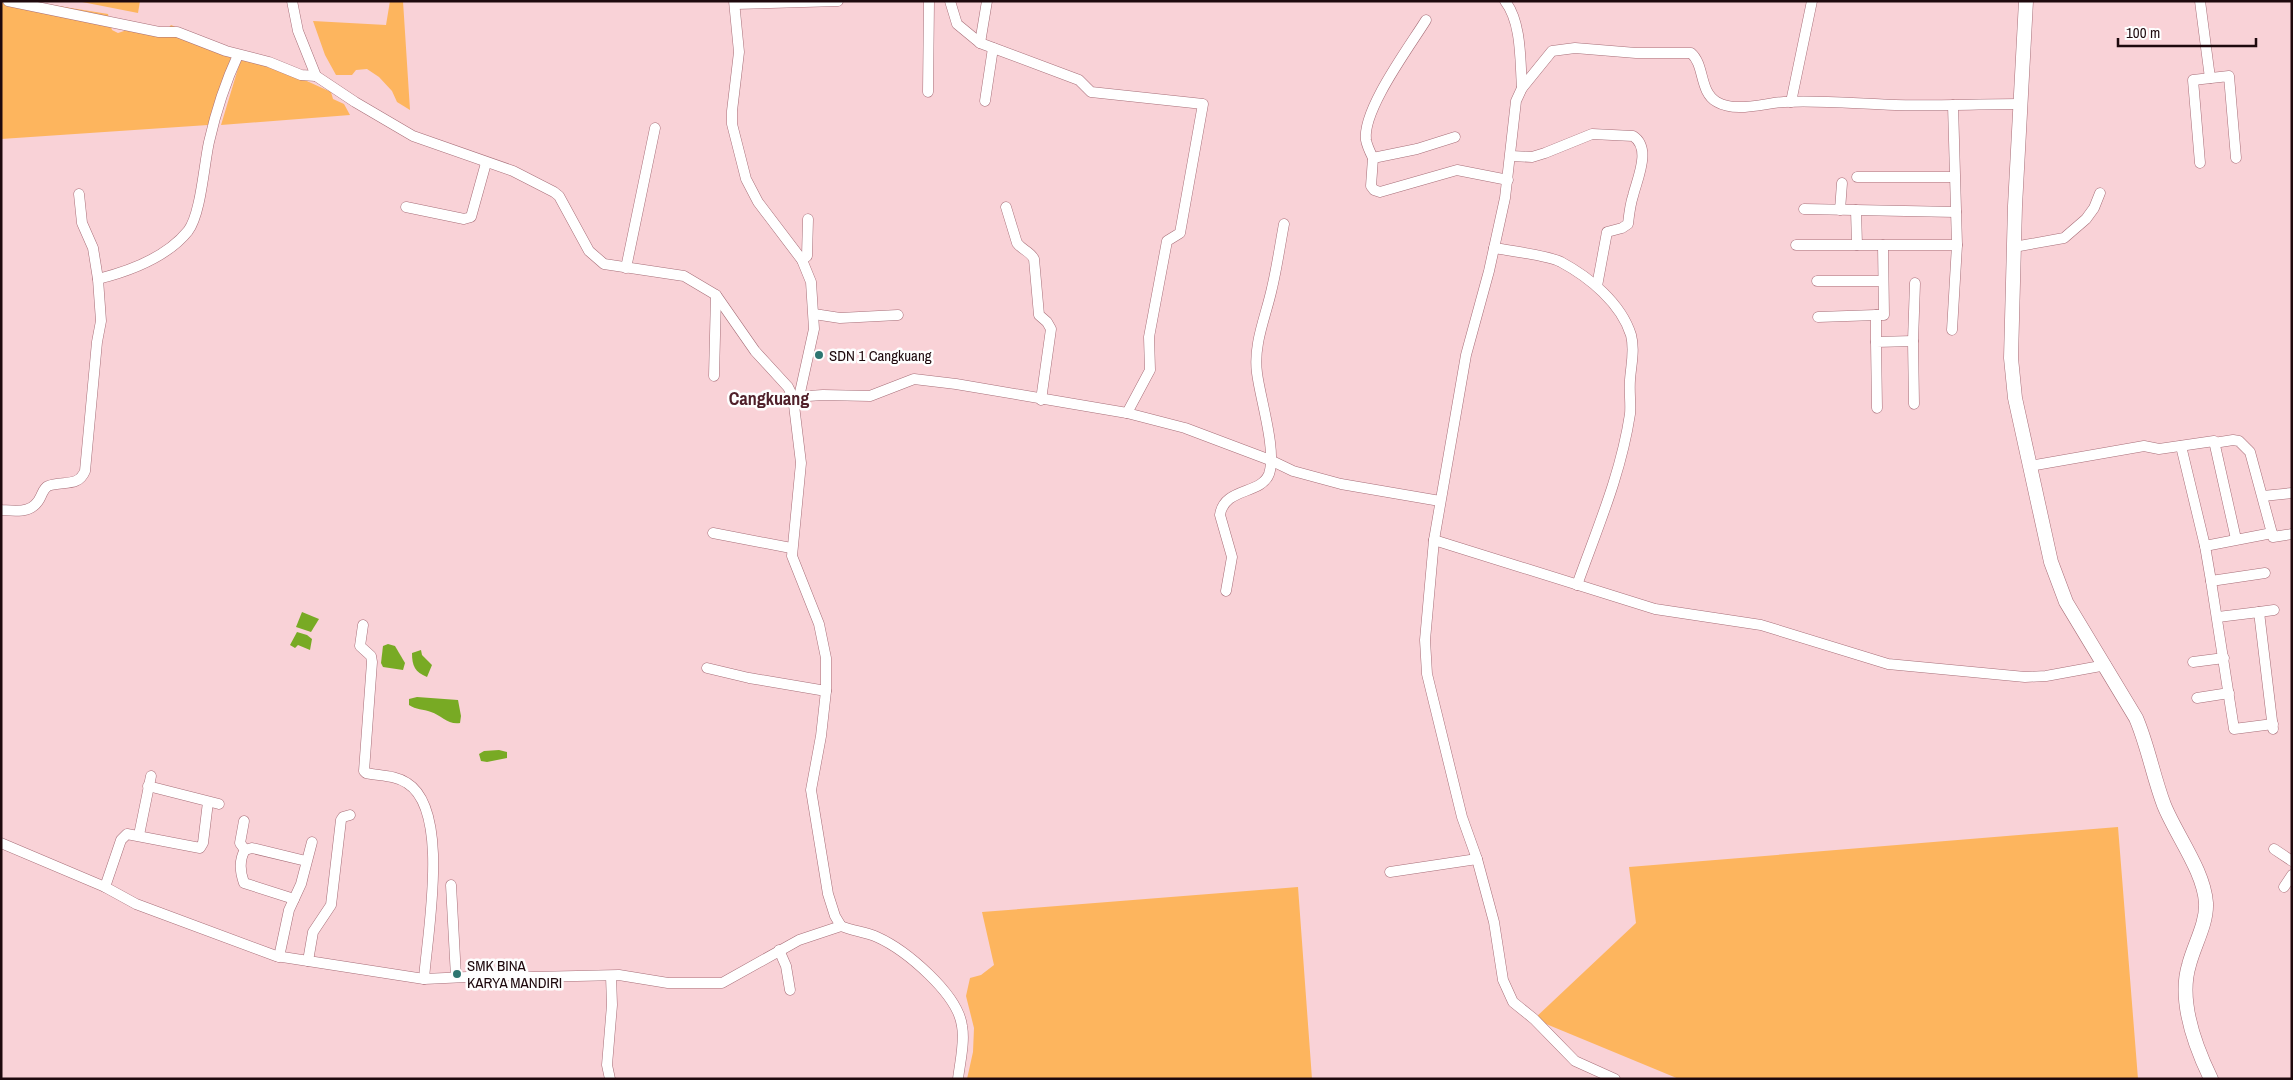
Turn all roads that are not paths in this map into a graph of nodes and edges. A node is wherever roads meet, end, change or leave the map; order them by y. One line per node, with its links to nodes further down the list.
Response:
1 (8, 1): 15 (street)
2 (292, 1): 16 (street)
3 (838, 1): 11 (street)
4 (928, 1): 19 (street)
5 (950, 1): 13 (street)
6 (987, 1): 13 (street)
7 (1505, 1): 18 (street)
8 (1812, 1): 21 (street)
9 (2026, 1): 22 (main road)
10 (2200, 1): 17 (street)
11 (734, 3): 51 (street)
12 (1426, 20): 27 (street)
13 (980, 43): 14 (street)
14 (993, 48): 20 (street); 71 (street)
15 (238, 55): 16 (street); 53 (street)
16 (316, 76): 29 (street)
17 (2210, 78): 28 (street); 30 (street)
18 (1522, 88): 21 (street); 26 (street)
19 (928, 92)
20 (985, 101)
21 (1791, 102): 23 (street)
22 (2020, 104): 23 (street); 49 (main road)
23 (1953, 105): 32 (street)
24 (655, 128): 52 (street)
25 (1455, 137): 27 (street)
26 (1511, 156): 33 (street); 57 (street)
27 (1373, 158): 33 (street)
28 (2236, 158)
29 (486, 163): 37 (street); 52 (street)
30 (2200, 164)
31 (1856, 177): 32 (street)
32 (1954, 177): 42 (street)
33 (1508, 180): 50 (street)
34 (1842, 183): 40 (street)
35 (2100, 193): 49 (street)
36 (79, 194): 53 (street)
37 (406, 207)
38 (1006, 207): 68 (street)
39 (1804, 209): 40 (street)
40 (1840, 210): 41 (street)
41 (1856, 210): 42 (street); 46 (street)
42 (1956, 212): 48 (street)
43 (808, 219): 51 (street)
44 (1284, 224): 74 (street)
45 (1796, 245): 46 (street)
46 (1857, 245): 47 (street)
47 (1883, 245): 48 (street); 54 (street)
48 (1957, 245): 63 (street)
49 (2014, 247): 75 (main road)
50 (1494, 248): 57 (street); 78 (street)
51 (802, 260): 59 (street)
52 (626, 268): 58 (street)
53 (98, 279): 79 (street)
54 (1883, 281): 55 (street); 61 (street)
55 (1817, 282)
56 (1915, 283): 64 (street)
57 (1597, 286): 89 (street)
58 (716, 295): 66 (street); 67 (street)
59 (814, 314): 60 (street); 67 (street)
60 (898, 315)
61 (1876, 315): 62 (street); 65 (street)
62 (1818, 317)
63 (1952, 330)
64 (1913, 341): 65 (street); 69 (street)
65 (1876, 342): 70 (street)
66 (714, 376)
67 (796, 397): 68 (street); 86 (street)
68 (1041, 400): 71 (street)
69 (1914, 404)
70 (1877, 408)
71 (1127, 413): 74 (street)
72 (2214, 443): 73 (street); 77 (street); 83 (street)
73 (2182, 446): 75 (street); 85 (street)
74 (1270, 460): 78 (street); 90 (street)
75 (2030, 466): 97 (main road)
76 (2292, 493): 77 (street)
77 (2264, 496): 81 (street)
78 (1440, 501): 84 (street)
79 (1, 510)
80 (713, 533): 86 (street)
81 (2272, 534): 82 (street); 83 (street)
82 (2292, 534)
83 (2236, 539): 85 (street)
84 (1434, 540): 89 (street); 111 (street)
85 (2205, 546): 88 (street)
86 (791, 548): 99 (street)
87 (2266, 573): 88 (street)
88 (2211, 581): 93 (street)
89 (1577, 585): 97 (street)
90 (1226, 591)
91 (2274, 610): 92 (street)
92 (2259, 612): 93 (street); 100 (street)
93 (2218, 617): 95 (street)
94 (363, 625): 126 (street)
95 (2224, 658): 96 (street); 100 (street)
96 (2193, 662)
97 (2106, 665): 131 (main road)
98 (707, 668): 99 (street)
99 (826, 691): 120 (street)
100 (2229, 693): 101 (street)
101 (2197, 698)
102 (208, 802): 103 (street); 106 (street); 106 (street)
103 (219, 804)
104 (350, 815): 123 (street)
105 (244, 821): 110 (street)
106 (139, 835): 118 (street)
107 (312, 842): 113 (street)
108 (1, 843): 118 (street)
109 (2274, 849): 112 (street)
110 (245, 850): 113 (street); 119 (street)
111 (1477, 859): 114 (street); 130 (street)
112 (2292, 861)
113 (306, 862): 119 (street)
114 (1390, 872)
115 (2292, 875): 117 (street)
116 (451, 885): 125 (street)
117 (2284, 887)
118 (105, 888): 122 (street)
119 (294, 899): 122 (street)
120 (841, 926): 121 (street); 129 (street)
121 (779, 950): 124 (street); 127 (street)
122 (279, 957): 123 (street)
123 (308, 961): 126 (street)
124 (611, 976): 125 (street); 128 (street)
125 (456, 977): 126 (street)
126 (424, 979)
127 (790, 990)
128 (610, 1079)
129 (958, 1079)
130 (1615, 1079)
131 (2211, 1079)

